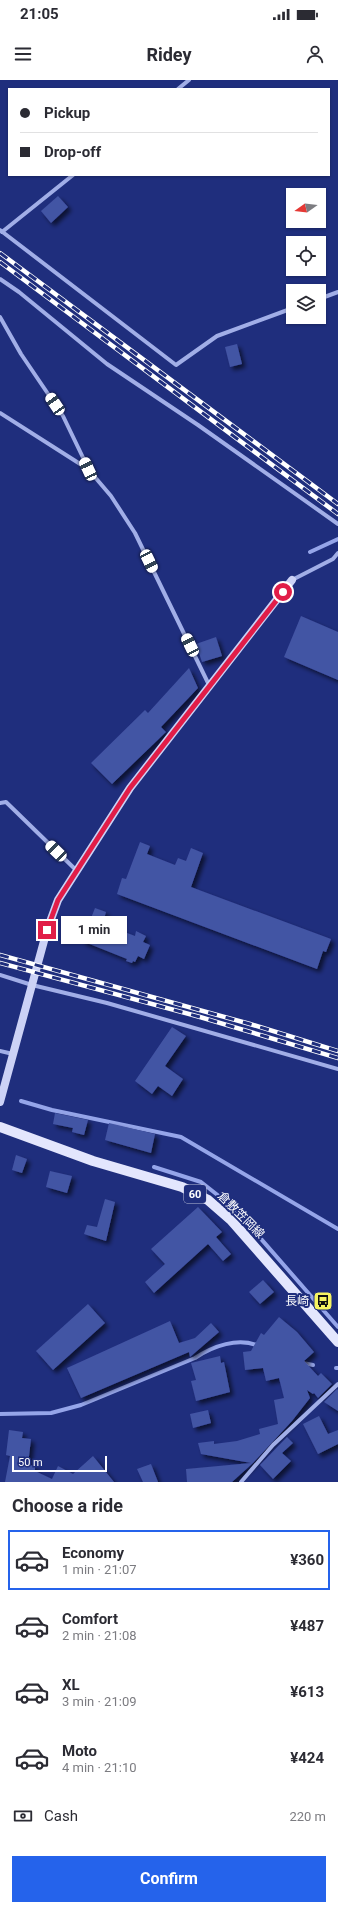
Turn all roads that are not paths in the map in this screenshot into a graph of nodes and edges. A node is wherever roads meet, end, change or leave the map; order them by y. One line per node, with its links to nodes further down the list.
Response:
1 (189, 80): 2 (street)
2 (179, 88)
3 (72, 176): 4 (street)
4 (1, 231): 8 (street)
5 (0, 279): 12 (street)
6 (338, 292): 7 (street)
7 (326, 296)
8 (286, 311)
9 (0, 317): 11 (street)
10 (0, 413): 11 (street)
11 (88, 469): 15 (street)
12 (338, 524)
13 (338, 553): 14 (street)
14 (292, 580): 15 (street)
15 (210, 687): 17 (street)
16 (0, 803): 17 (street)
17 (77, 871): 19 (street)
18 (0, 975): 19 (street)
19 (32, 985): 21 (street); 22 (street)
20 (0, 1051): 21 (street)
21 (14, 1054): 23 (street)
22 (338, 1069)
23 (0, 1102)
24 (0, 1126): 25 (main road, 倉敷笠岡線 / 60)
25 (338, 1342)
26 (338, 1384): 27 (street)
27 (242, 1482)

